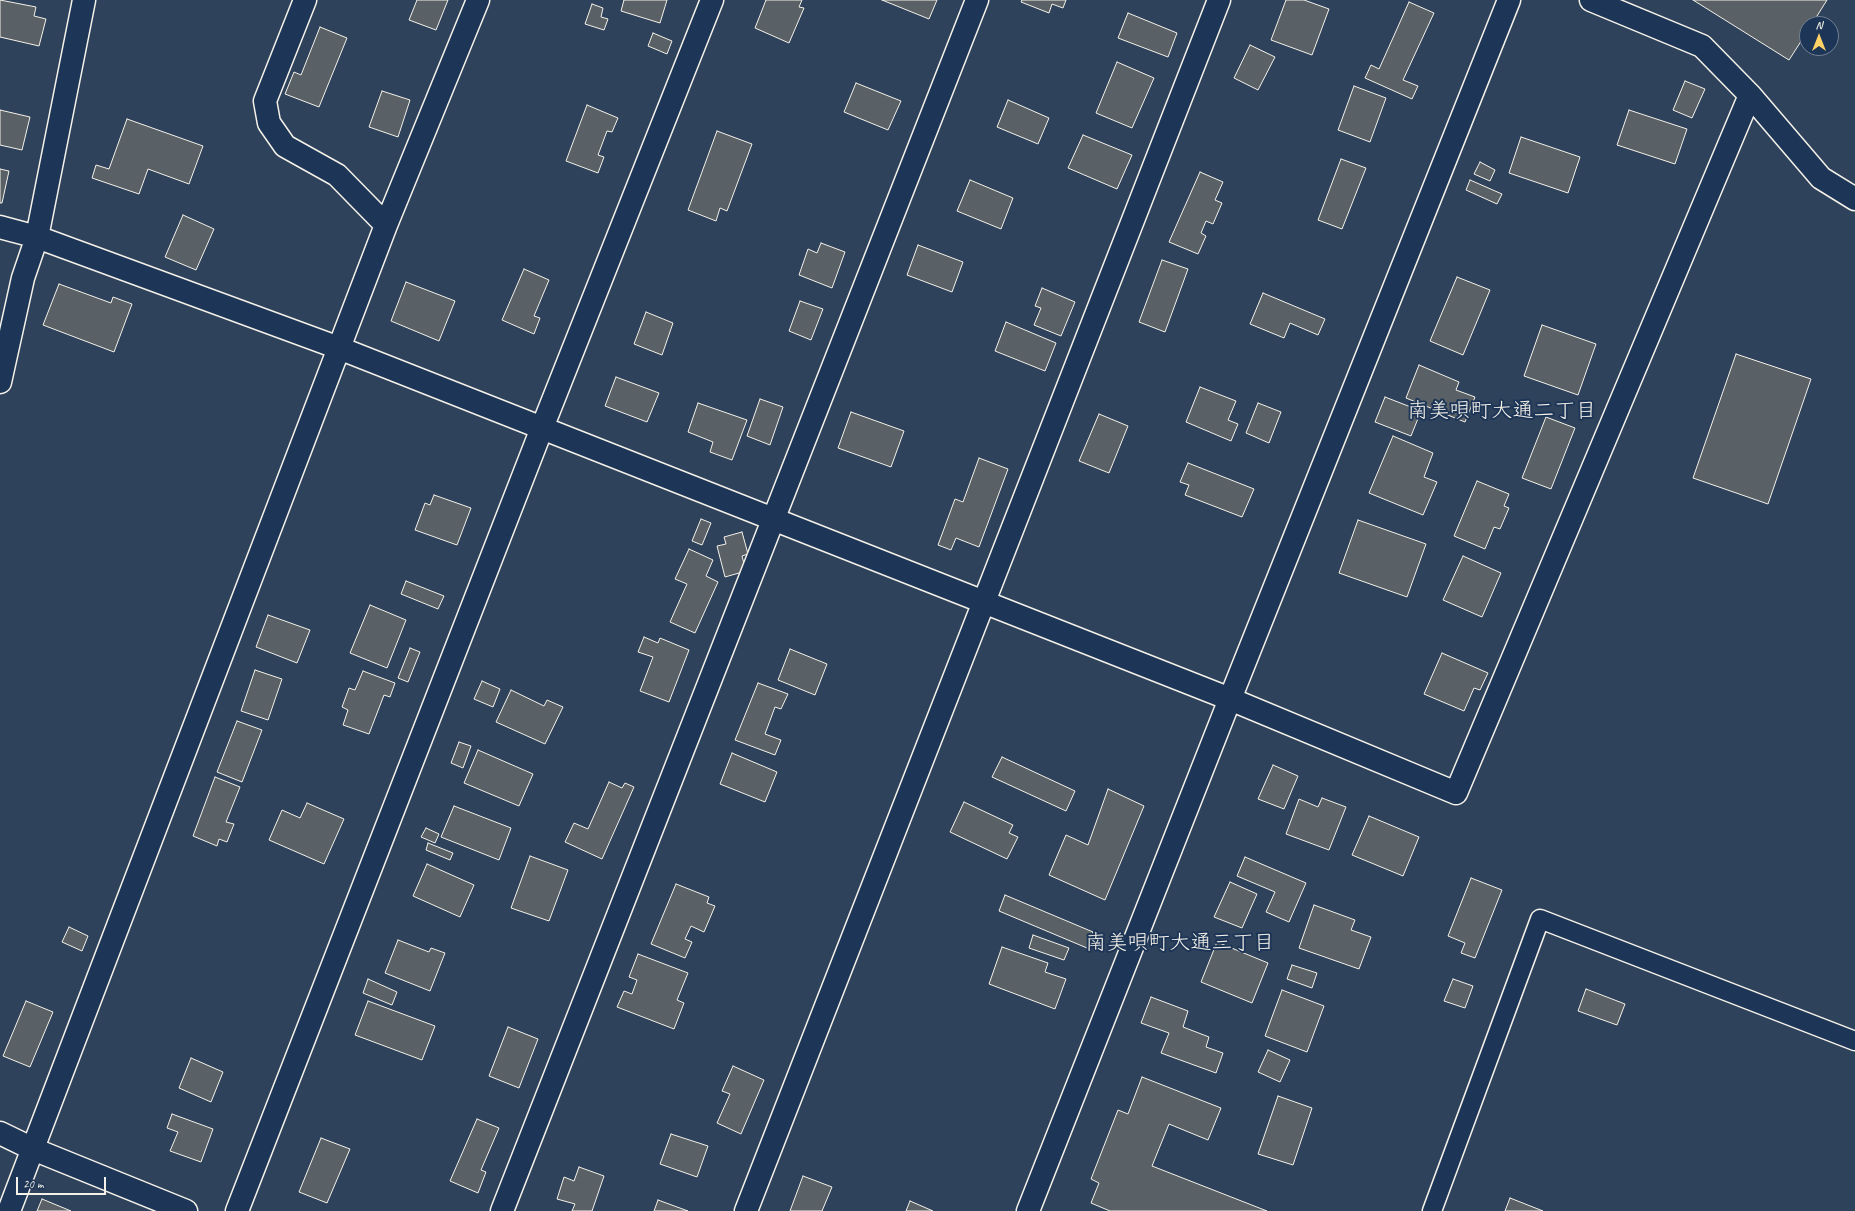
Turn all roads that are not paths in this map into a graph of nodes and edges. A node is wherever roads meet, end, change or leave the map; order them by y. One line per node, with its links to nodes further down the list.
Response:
1 (84, 0): 13 (street)
2 (305, 0): 11 (street)
3 (478, 0): 11 (street)
4 (712, 0): 16 (street)
5 (977, 0): 17 (street)
6 (1219, 0): 18 (street)
7 (1509, 0): 19 (street)
8 (1591, 0): 9 (street)
9 (1750, 95): 10 (street); 19 (street)
10 (1855, 199)
11 (386, 225): 14 (street)
12 (0, 227): 13 (street)
13 (37, 237): 14 (street); 15 (street)
14 (339, 348): 16 (street); 22 (street)
15 (0, 382)
16 (542, 428): 17 (street); 25 (street)
17 (775, 520): 18 (street); 26 (street)
18 (984, 603): 19 (street); 27 (street)
19 (1230, 699): 28 (street)
20 (1855, 1041): 29 (lane)
21 (0, 1133): 22 (street)
22 (33, 1149): 23 (street); 24 (street)
23 (9, 1211)
24 (186, 1211)
25 (237, 1211)
26 (502, 1211)
27 (746, 1211)
28 (1028, 1211)
29 (1432, 1211)

